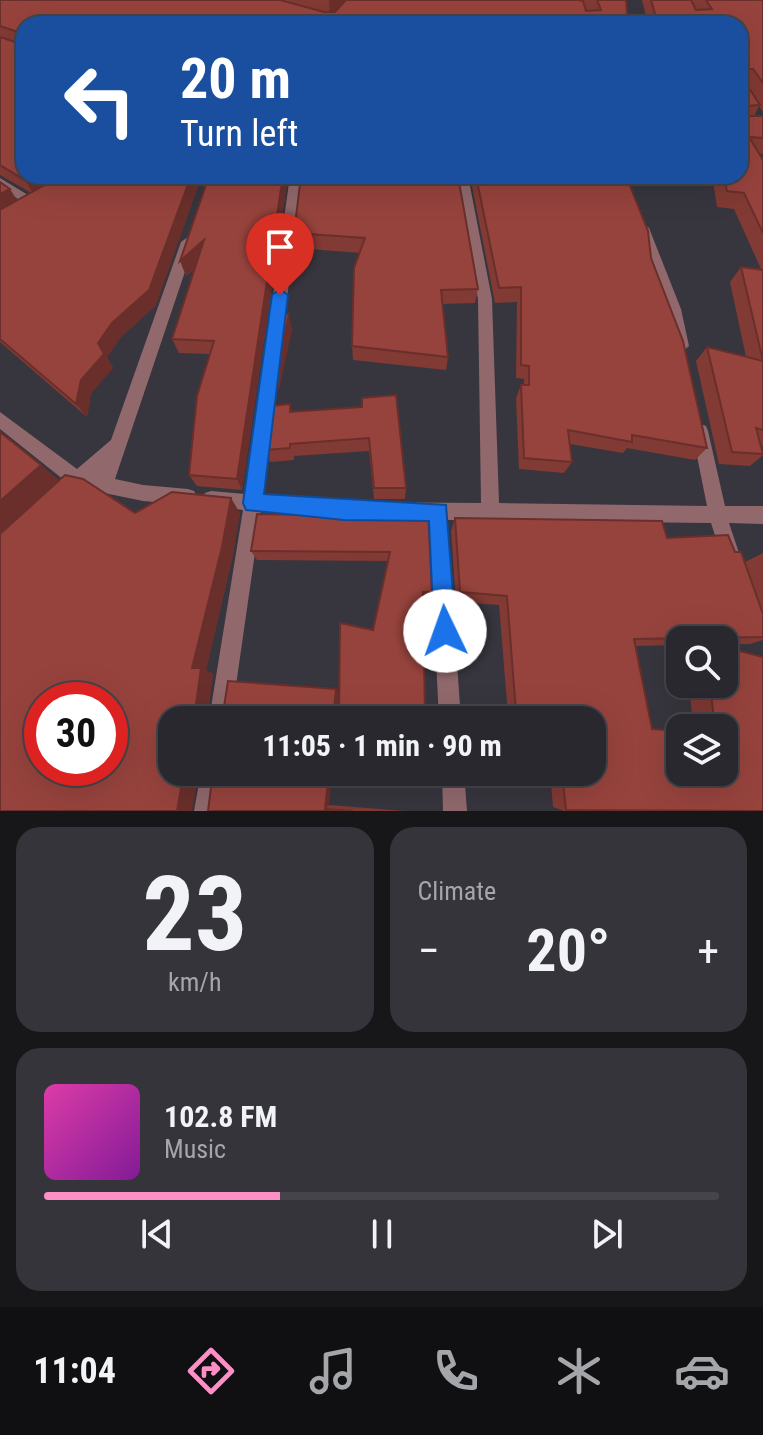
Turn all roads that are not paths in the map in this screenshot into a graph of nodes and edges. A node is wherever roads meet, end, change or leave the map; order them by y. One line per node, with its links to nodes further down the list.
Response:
1 (0, 182): 4 (street)
2 (295, 184): 14 (street)
3 (463, 184): 16 (street)
4 (47, 197)
5 (634, 206): 7 (street)
6 (195, 221): 10 (street)
7 (686, 368)
8 (696, 412): 18 (street)
9 (0, 419): 11 (street)
10 (117, 445): 11 (street); 12 (street)
11 (76, 479): 12 (street); 13 (street)
12 (104, 485): 14 (street)
13 (54, 500)
14 (253, 503): 15 (street); 20 (street)
15 (438, 512): 16 (street); 21 (street)
16 (490, 513): 18 (street)
17 (763, 515): 18 (street)
18 (718, 516): 19 (street)
19 (737, 575)
20 (222, 706)
21 (449, 706)
22 (210, 786): 24 (street)
23 (454, 786): 25 (street)
24 (206, 811)
25 (455, 811)

